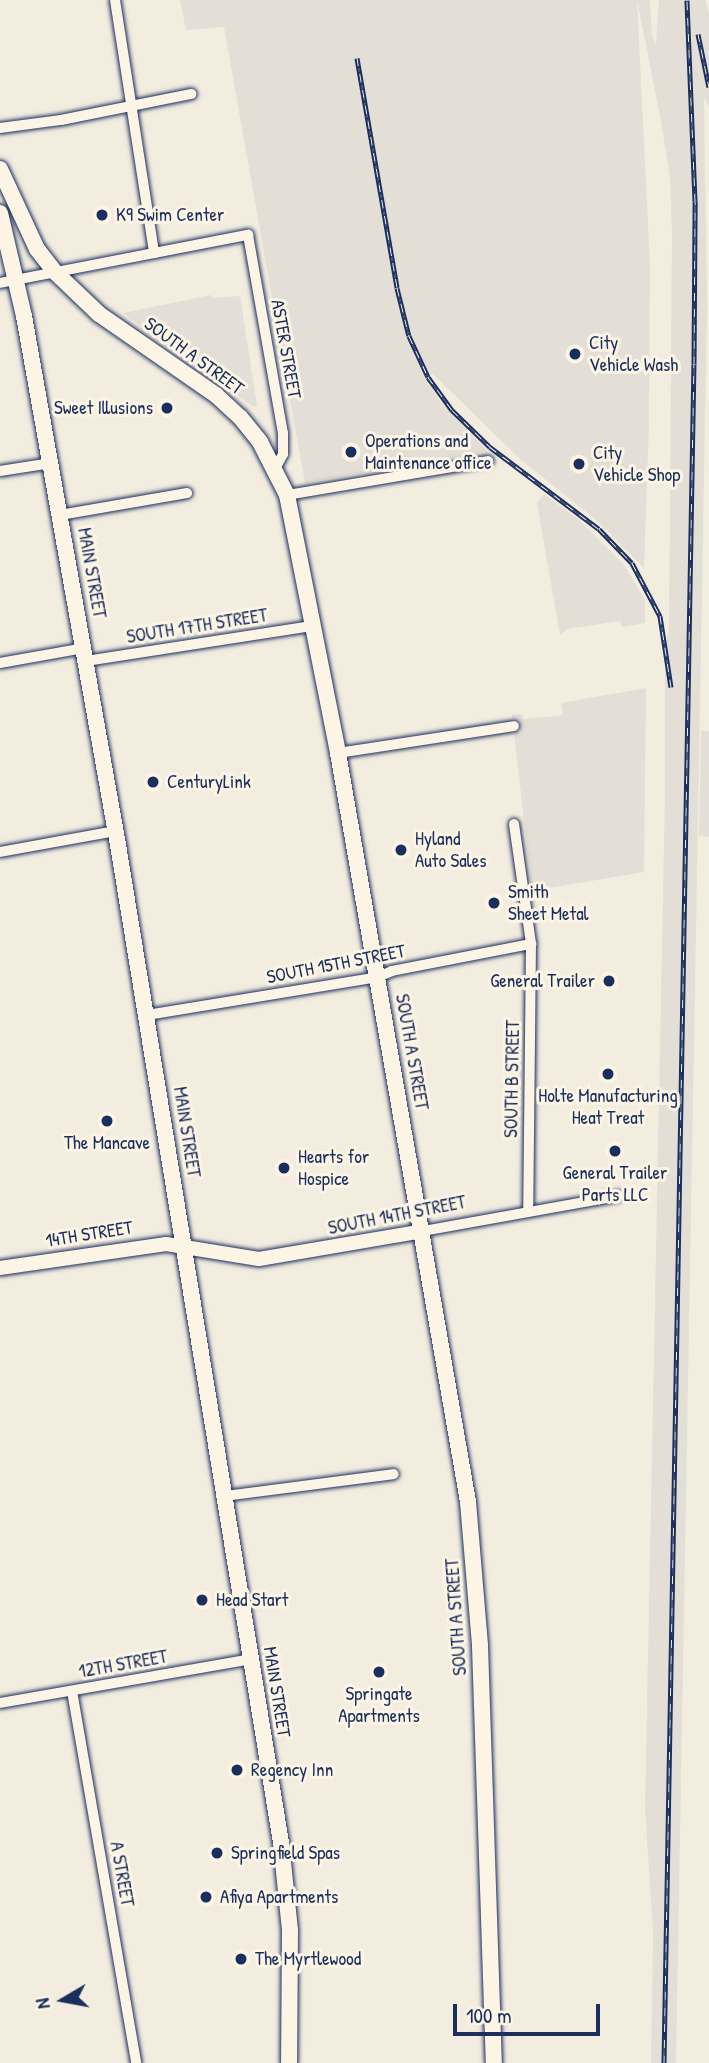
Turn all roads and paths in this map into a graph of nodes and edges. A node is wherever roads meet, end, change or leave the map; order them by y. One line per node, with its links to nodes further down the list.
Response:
1 (115, 0): 3 (street)
2 (191, 94): 3 (street)
3 (131, 105): 4 (street); 7 (street)
4 (0, 128)
5 (0, 169): 8 (main road, SOUTH A STREET)
6 (0, 213): 9 (main road, MAIN STREET)
7 (154, 253): 8 (street); 13 (street, ASTER STREET)
8 (55, 272): 9 (street); 13 (main road, SOUTH A STREET)
9 (17, 280): 10 (street); 12 (main road, MAIN STREET)
10 (0, 283)
11 (488, 461): 16 (street)
12 (51, 463): 14 (street); 17 (main road, MAIN STREET)
13 (275, 469): 16 (main road, SOUTH A STREET)
14 (0, 471)
15 (187, 493): 17 (street)
16 (287, 495): 18 (main road, SOUTH A STREET)
17 (60, 515): 19 (main road, MAIN STREET)
18 (313, 626): 19 (street, SOUTH 17TH STREET); 22 (main road, SOUTH A STREET)
19 (85, 655): 20 (street, SOUTH 17TH STREET); 24 (main road, MAIN STREET)
20 (0, 663)
21 (514, 726): 22 (street)
22 (338, 753): 27 (main road, SOUTH A STREET)
23 (514, 824): 26 (street, SOUTH B STREET)
24 (116, 831): 25 (street); 28 (main road, MAIN STREET)
25 (0, 852)
26 (531, 944): 27 (street, SOUTH 15TH STREET); 30 (street, SOUTH B STREET)
27 (378, 977): 28 (street, SOUTH 15TH STREET); 31 (main road, SOUTH A STREET)
28 (147, 1014): 32 (main road, MAIN STREET)
29 (618, 1196): 30 (street, SOUTH 14TH STREET)
30 (528, 1210): 31 (street, SOUTH 14TH STREET)
31 (423, 1231): 32 (main road, SOUTH 14TH STREET); 41 (main road, SOUTH A STREET)
32 (184, 1246): 33 (main road, 14TH STREET); 35 (main road, MAIN STREET)
33 (0, 1268)
34 (394, 1474): 35 (street)
35 (225, 1496): 36 (main road, MAIN STREET)
36 (251, 1660): 37 (street, 12TH STREET); 40 (main road, MAIN STREET)
37 (72, 1691): 38 (street, 12TH STREET); 39 (street, A STREET)
38 (0, 1703)
39 (136, 2063)
40 (289, 2063)
41 (494, 2063)

